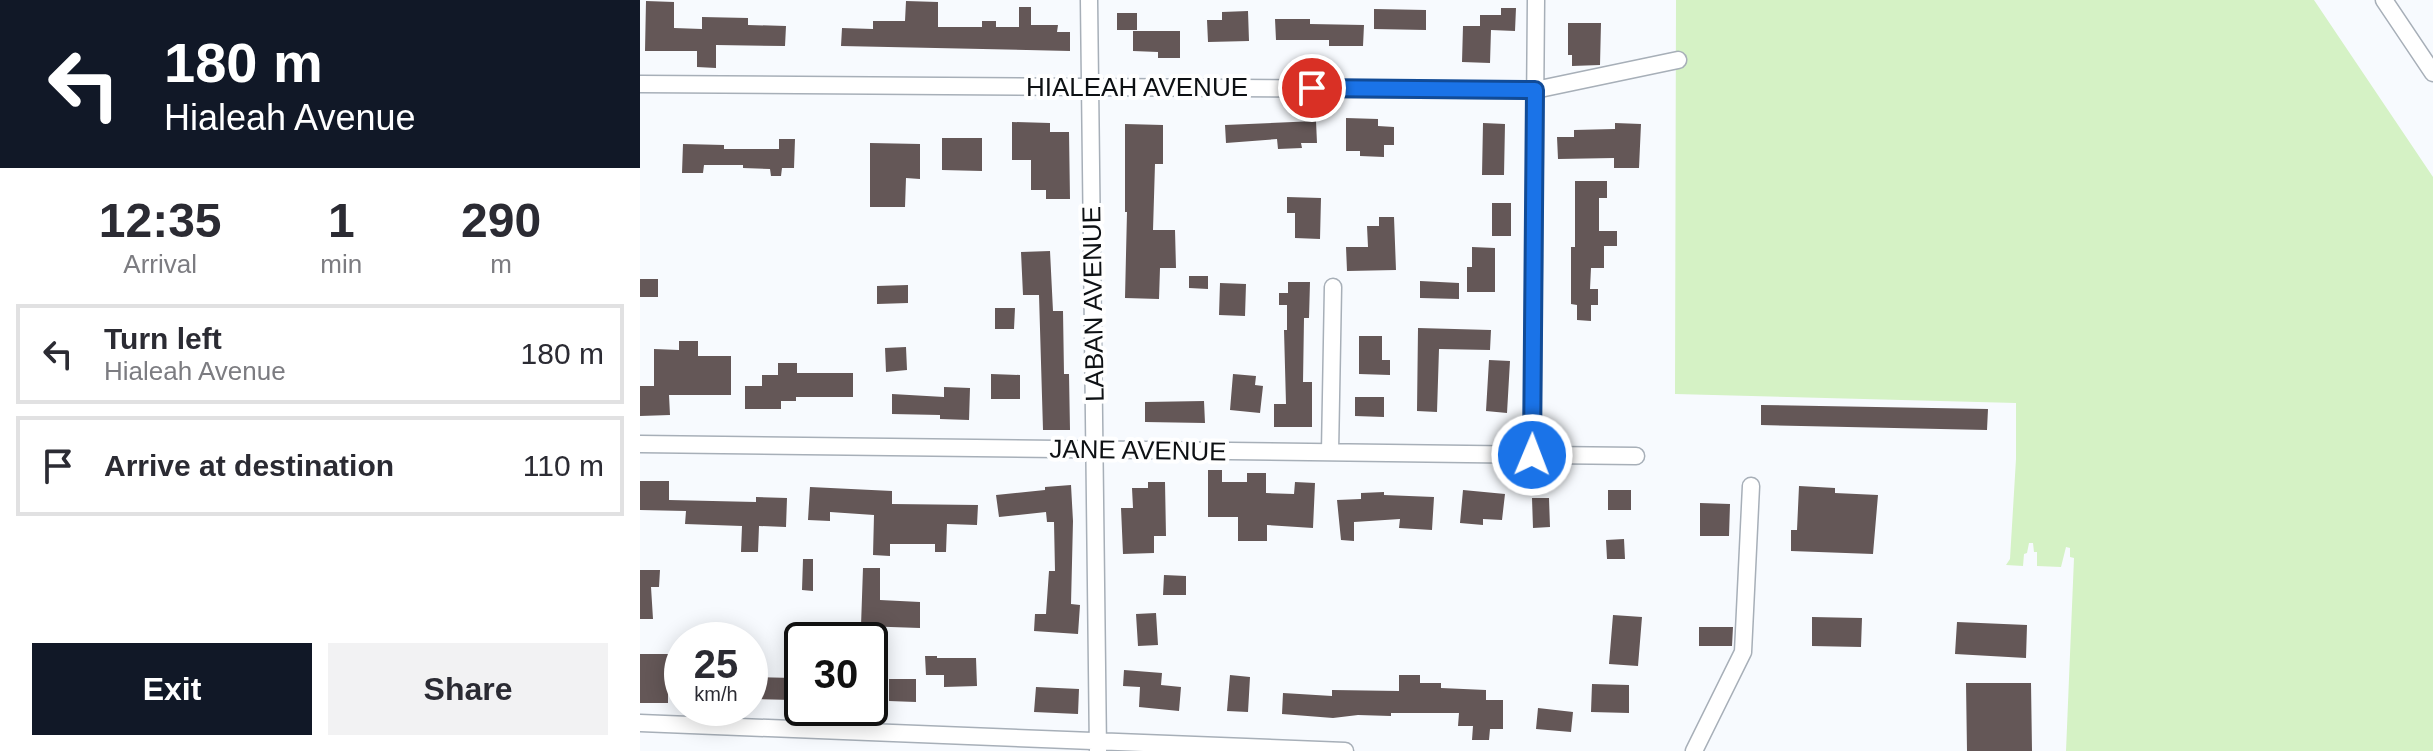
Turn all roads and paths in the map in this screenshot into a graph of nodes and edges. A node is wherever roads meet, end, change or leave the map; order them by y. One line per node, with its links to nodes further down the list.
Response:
1 (1089, 0): 7 (street, LABAN AVENUE)
2 (1536, 0): 8 (street)
3 (2384, 0): 5 (street)
4 (1678, 60): 8 (street, HIALEAH AVENUE)
5 (2433, 73)
6 (640, 84): 7 (street, HIALEAH AVENUE)
7 (1090, 87): 8 (street, HIALEAH AVENUE); 11 (street, LABAN AVENUE)
8 (1535, 90): 13 (street)
9 (1333, 287): 12 (street)
10 (640, 444): 11 (street, JANE AVENUE)
11 (1095, 449): 12 (street, JANE AVENUE); 17 (street, LABAN AVENUE)
12 (1330, 452): 13 (street, JANE AVENUE)
13 (1532, 455): 14 (street, JANE AVENUE)
14 (1636, 456)
15 (1751, 486): 19 (street)
16 (640, 723): 17 (street)
17 (1098, 746): 18 (street)
18 (1345, 751)
19 (1694, 751)

